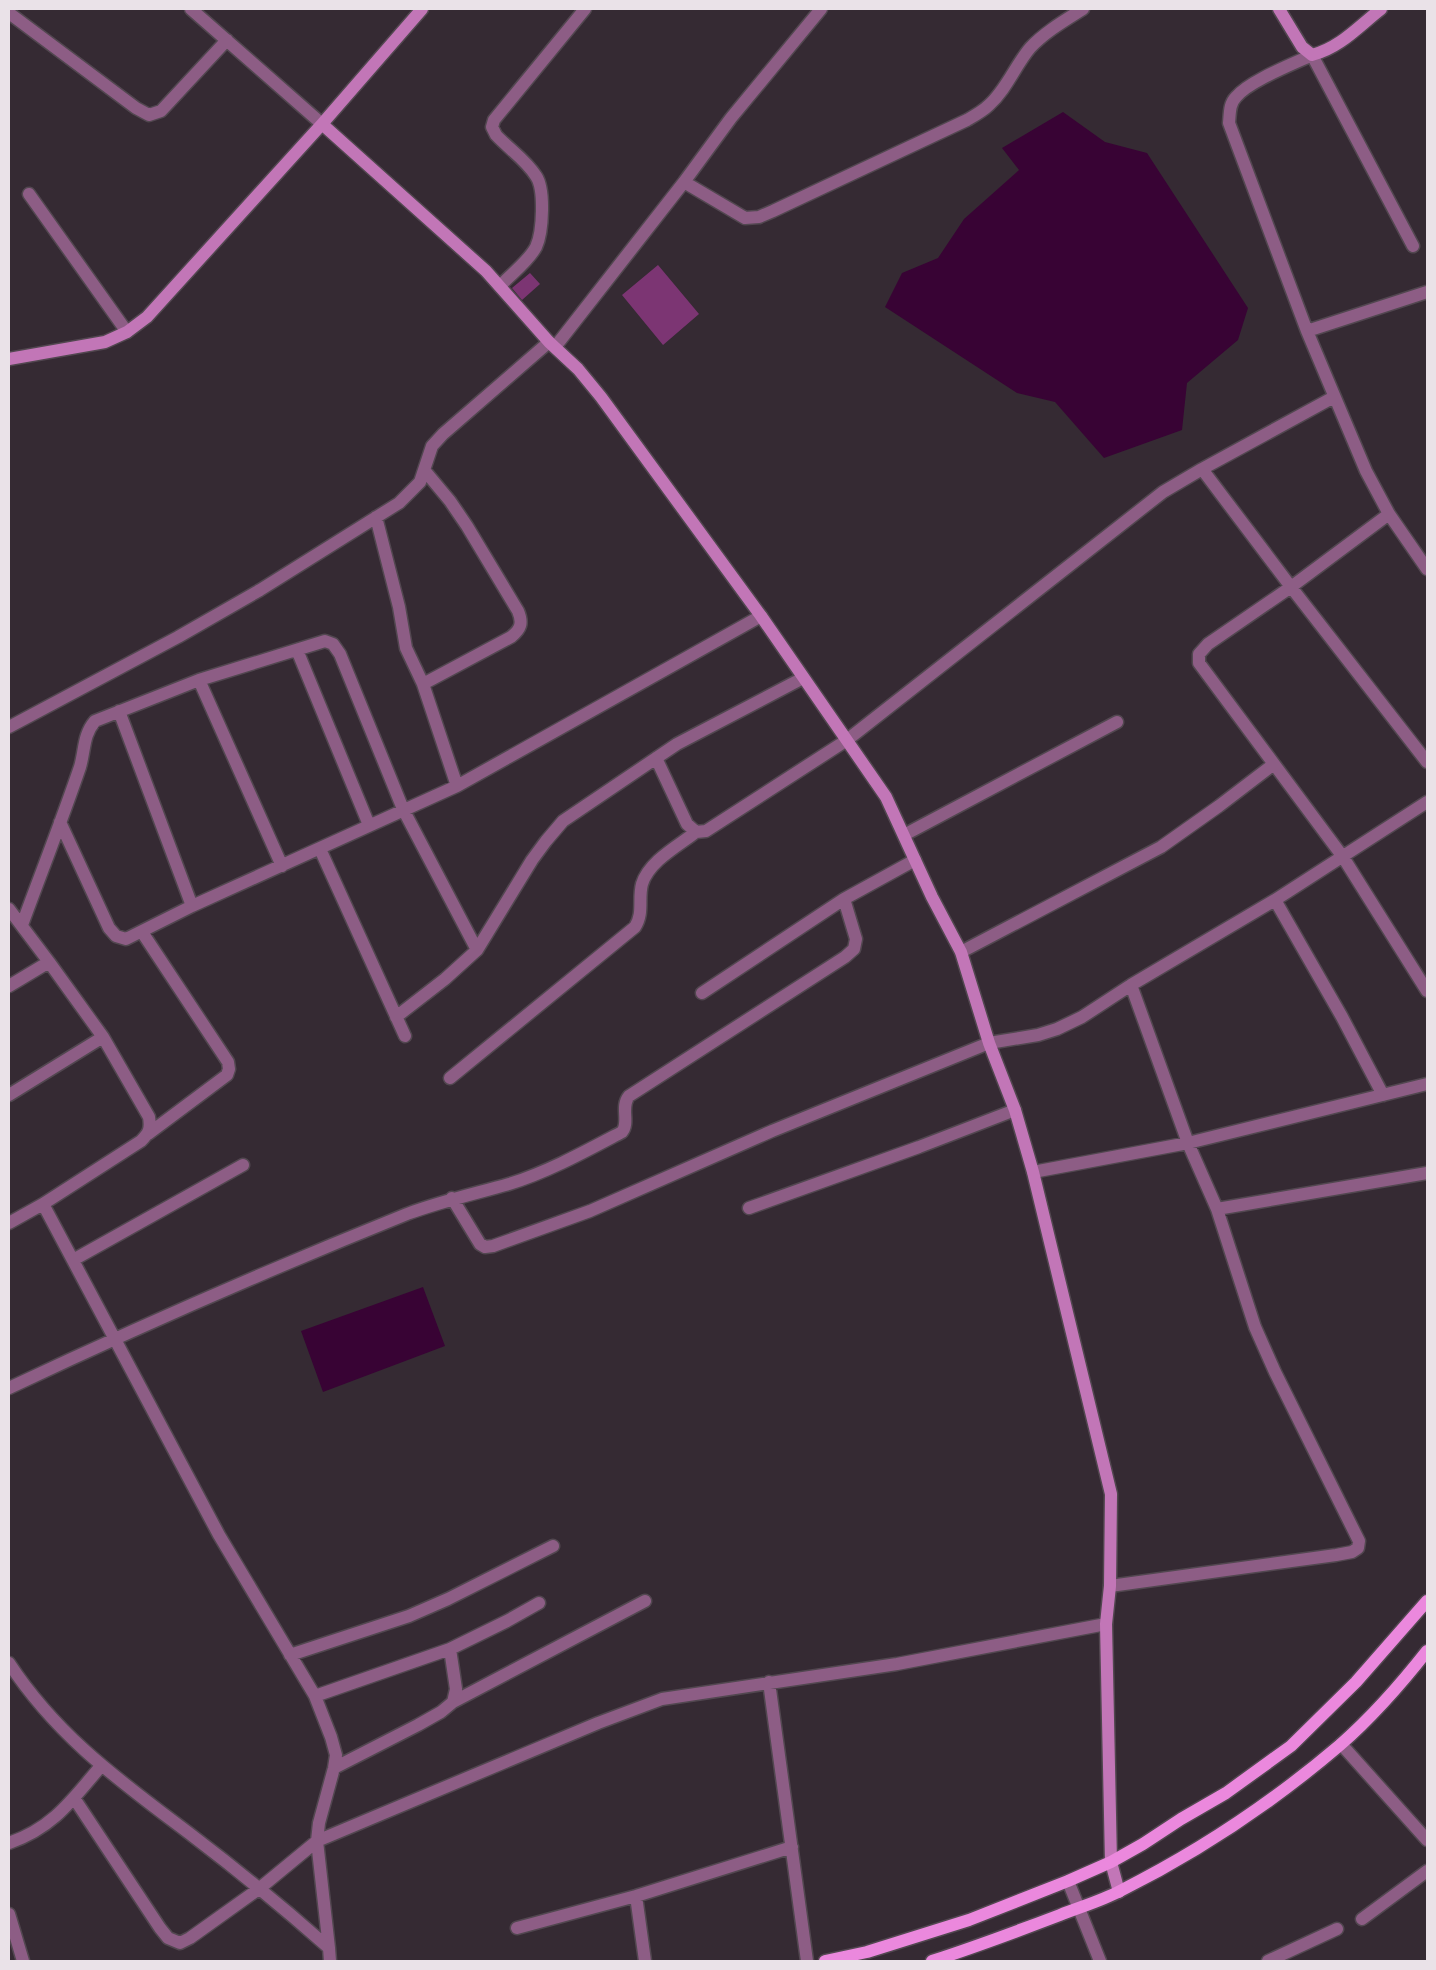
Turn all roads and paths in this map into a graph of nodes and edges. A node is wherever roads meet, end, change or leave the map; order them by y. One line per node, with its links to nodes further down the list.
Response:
1 (191, 9): 9 (street)
2 (422, 9): 11 (street)
3 (585, 9): 15 (street)
4 (821, 9): 12 (street)
5 (1083, 9): 12 (street)
6 (1279, 9): 10 (street)
7 (1381, 9): 10 (street)
8 (9, 13): 9 (street)
9 (227, 40): 11 (street)
10 (1312, 55): 14 (street); 17 (street)
11 (322, 124): 15 (street); 18 (street)
12 (684, 182): 19 (street)
13 (28, 194): 18 (street)
14 (1413, 246)
15 (500, 286): 19 (street)
16 (1427, 292): 17 (street)
17 (1307, 331): 21 (street)
18 (127, 332): 20 (street)
19 (552, 344): 23 (street); 28 (street)
20 (9, 359)
21 (1334, 397): 22 (street); 24 (street)
22 (1202, 469): 27 (street); 36 (street)
23 (425, 471): 25 (street); 32 (street)
24 (1389, 514): 26 (street); 27 (street)
25 (376, 517): 32 (street); 35 (street)
26 (1426, 565)
27 (1291, 587): 38 (street); 39 (street)
28 (761, 616): 30 (street); 40 (street)
29 (297, 650): 31 (street); 42 (street); 44 (street)
30 (803, 678): 36 (street); 37 (street)
31 (199, 680): 33 (street); 50 (street)
32 (423, 684): 40 (street)
33 (119, 711): 43 (street); 53 (street)
34 (1117, 722): 46 (street)
35 (9, 727)
36 (847, 740): 45 (street); 46 (street)
37 (656, 758): 45 (street); 57 (street)
38 (1427, 762)
39 (1274, 764): 48 (street); 58 (street)
40 (457, 786): 42 (street)
41 (1427, 802): 48 (street)
42 (403, 809): 44 (street); 57 (street)
43 (60, 822): 55 (street); 56 (street)
44 (369, 826): 47 (street)
45 (696, 832): 68 (street)
46 (904, 835): 49 (street)
47 (320, 849): 50 (street); 64 (street)
48 (1343, 857): 52 (street); 62 (street)
49 (915, 860): 51 (street); 58 (street)
50 (282, 866): 53 (street)
51 (844, 899): 63 (street); 78 (street)
52 (1275, 900): 60 (street); 71 (street)
53 (192, 906): 56 (street)
54 (9, 909): 55 (street)
55 (22, 925): 59 (street)
56 (142, 932): 73 (street)
57 (476, 950): 64 (street)
58 (961, 952): 67 (street)
59 (50, 962): 61 (street); 66 (street)
60 (1131, 985): 67 (street); 74 (street)
61 (9, 986)
62 (1427, 991)
63 (702, 993)
64 (396, 1017): 65 (street)
65 (405, 1036)
66 (103, 1037): 70 (street); 73 (street)
67 (989, 1043): 72 (street); 78 (street)
68 (450, 1078)
69 (1427, 1084): 71 (street)
70 (9, 1095)
71 (1383, 1095): 74 (street)
72 (1015, 1110): 76 (street); 80 (street)
73 (148, 1134): 79 (street)
74 (1188, 1143): 76 (street); 81 (street)
75 (242, 1165): 83 (street)
76 (1033, 1172): 87 (street)
77 (1427, 1173): 81 (street)
78 (452, 1198): 84 (street)
79 (43, 1204): 82 (street); 83 (street)
80 (749, 1208)
81 (1217, 1209): 87 (street)
82 (9, 1222)
83 (73, 1260): 84 (street)
84 (114, 1338): 85 (street); 94 (street)
85 (9, 1388)
86 (553, 1546): 94 (street)
87 (1110, 1586): 91 (street)
88 (645, 1601): 98 (street)
89 (1427, 1601): 107 (main road)
90 (539, 1602): 92 (street)
91 (1106, 1624): 96 (street); 107 (street)
92 (450, 1650): 97 (street); 98 (street)
93 (1427, 1651): 99 (main road)
94 (290, 1655): 97 (street)
95 (9, 1663): 100 (street)
96 (769, 1682): 104 (street); 106 (street)
97 (315, 1696): 101 (street)
98 (453, 1702): 101 (street)
99 (1341, 1744): 103 (street); 111 (main road)
100 (101, 1766): 102 (street); 110 (street)
101 (334, 1768): 104 (street)
102 (74, 1798): 105 (street); 110 (street)
103 (1427, 1840)
104 (318, 1841): 110 (street); 118 (street)
105 (9, 1843)
106 (792, 1848): 112 (street); 122 (street)
107 (1110, 1862): 109 (main road); 111 (street)
108 (1427, 1871): 115 (street)
109 (1068, 1881): 113 (street); 123 (main road)
110 (260, 1888): 118 (street)
111 (1118, 1892): 113 (main road)
112 (636, 1896): 116 (street); 121 (street)
113 (1078, 1908): 124 (main road); 125 (street)
114 (9, 1914): 119 (street)
115 (1362, 1920)
116 (516, 1928)
117 (1337, 1929): 126 (street)
118 (329, 1948): 120 (street)
119 (23, 1961)
120 (330, 1961)
121 (645, 1961)
122 (807, 1961)
123 (825, 1961)
124 (932, 1961)
125 (1100, 1961)
126 (1268, 1961)

